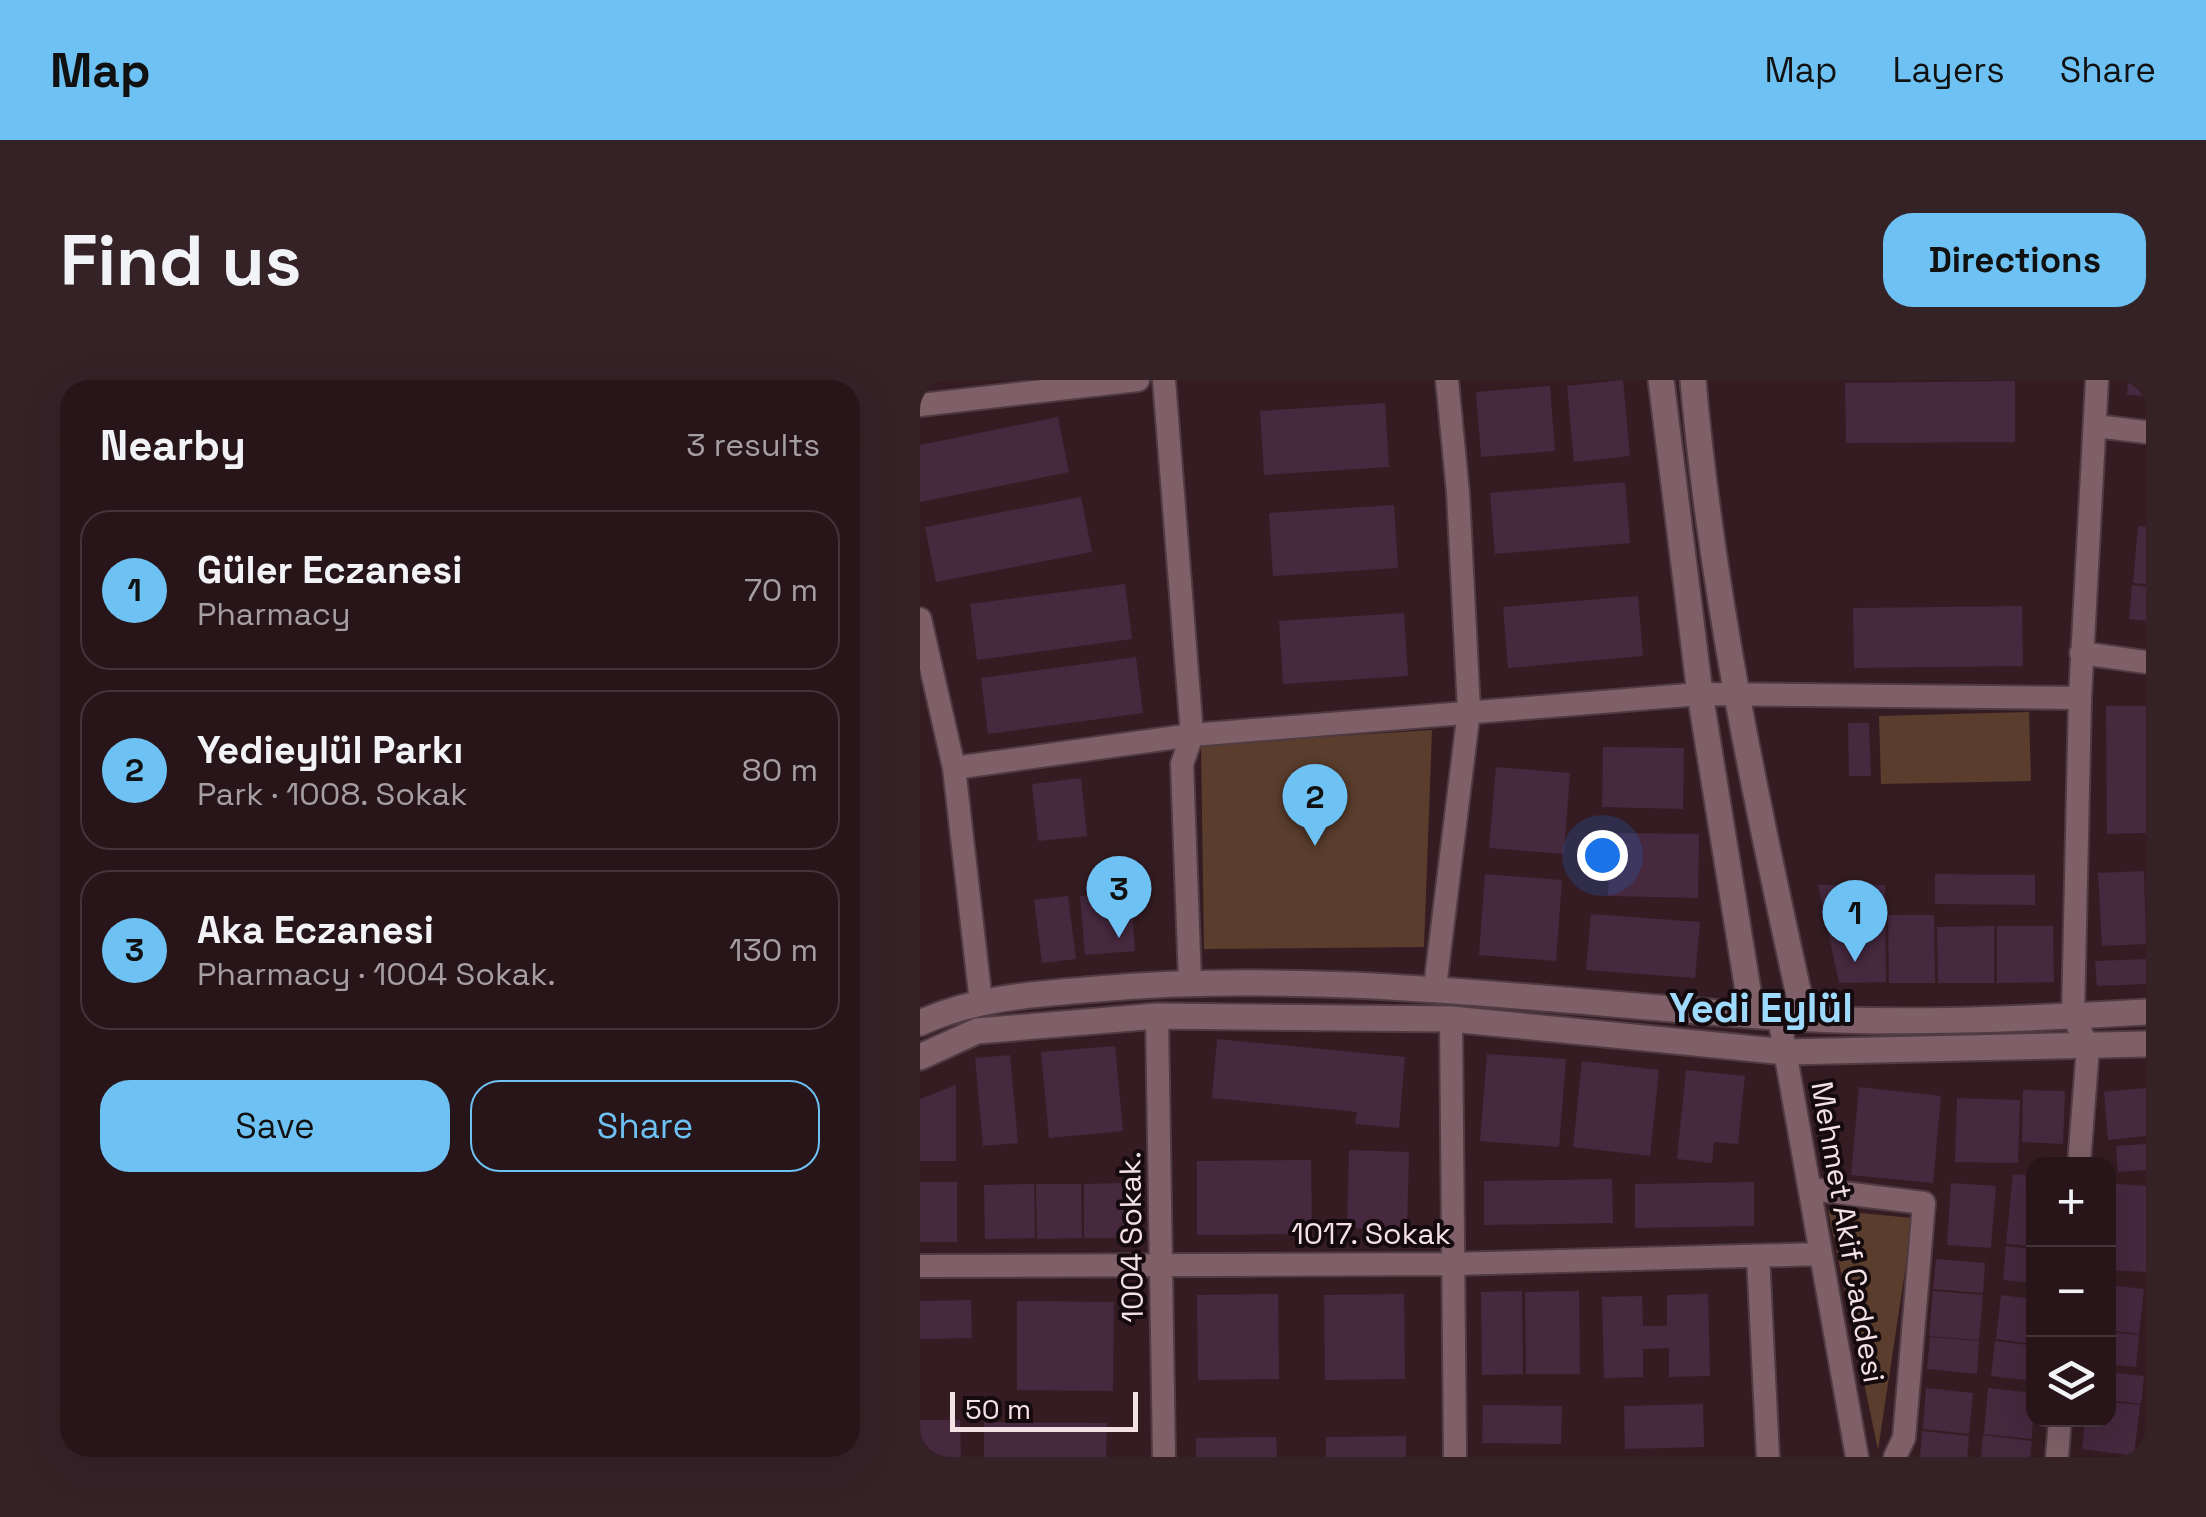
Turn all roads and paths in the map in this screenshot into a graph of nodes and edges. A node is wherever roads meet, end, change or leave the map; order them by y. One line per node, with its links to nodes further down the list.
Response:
1 (1138, 380): 7 (street)
2 (1164, 380): 19 (street)
3 (1446, 380): 18 (street)
4 (1660, 380): 16 (main road)
5 (1693, 380): 14 (main road)
6 (2097, 380): 9 (street)
7 (1002, 388): 8 (street)
8 (920, 404)
9 (2096, 426): 10 (street); 12 (street)
10 (2146, 432)
11 (920, 619): 15 (street)
12 (2082, 653): 13 (street); 17 (street)
13 (2146, 662)
14 (1734, 693): 16 (street); 17 (street); 28 (main road)
15 (929, 694): 20 (street)
16 (1700, 694): 18 (street); 25 (main road)
17 (2080, 698): 27 (street)
18 (1469, 710): 19 (street); 22 (street)
19 (1192, 735): 20 (street); 21 (street)
20 (954, 768): 23 (street)
21 (1190, 982): 22 (main road); 23 (main road)
22 (1435, 987): 25 (main road)
23 (981, 1002): 30 (main road)
24 (2146, 1012): 27 (main road)
25 (1752, 1015): 28 (main road)
26 (1158, 1016): 29 (main road); 34 (main road); 39 (street, 1004 Sokak.)
27 (2073, 1016): 28 (main road); 32 (street)
28 (1792, 1018): 33 (street, Mehmet Akif Caddesi)
29 (1452, 1019): 33 (main road); 40 (street)
30 (920, 1023)
31 (2146, 1044): 32 (main road)
32 (2088, 1047): 33 (main road); 35 (street)
33 (1786, 1052): 36 (street, Mehmet Akif Caddesi)
34 (920, 1058)
35 (2080, 1157)
36 (1811, 1189): 37 (street, Mehmet Akif Caddesi); 47 (street)
37 (1821, 1254): 38 (street, 1017. Sokak); 46 (street, Mehmet Akif Caddesi)
38 (1758, 1256): 40 (street, 1017. Sokak); 45 (street)
39 (1162, 1263): 40 (street, 1017. Sokak); 41 (street, 1017. Sokak); 43 (street, 1004 Sokak.)
40 (1451, 1264): 44 (street)
41 (920, 1266)
42 (2059, 1427): 48 (street)
43 (1164, 1457)
44 (1455, 1457)
45 (1768, 1457)
46 (1857, 1457)
47 (1895, 1457)
48 (2057, 1457)

